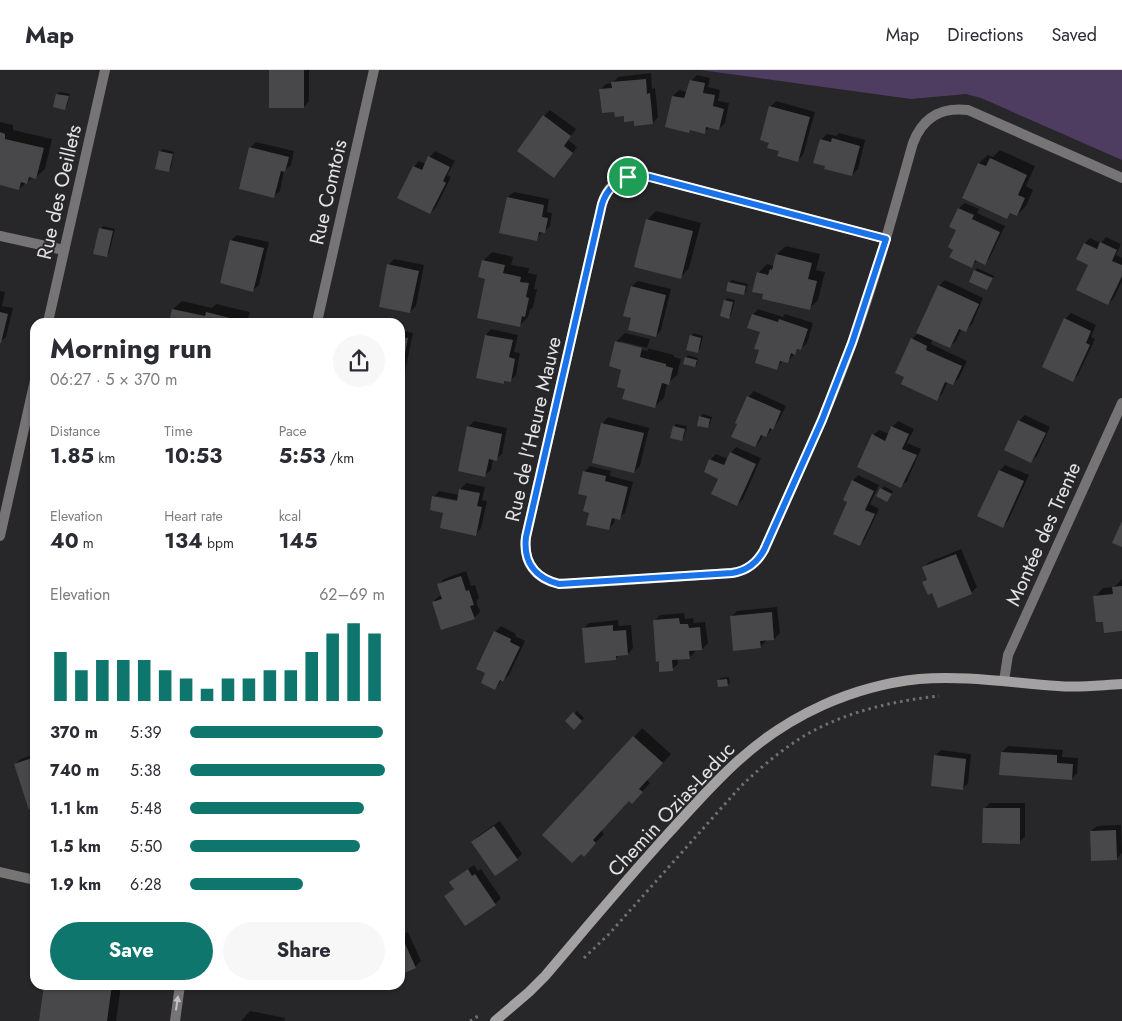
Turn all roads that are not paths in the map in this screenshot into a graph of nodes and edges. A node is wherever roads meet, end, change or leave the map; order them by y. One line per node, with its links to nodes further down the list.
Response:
1 (105, 70): 6 (street, Rue des Oeillets)
2 (374, 70): 8 (street, Rue Comtois)
3 (1122, 178): 5 (street, Rue de l'Heure Mauve)
4 (0, 236): 6 (street)
5 (886, 239): 5 (street, Rue de l'Heure Mauve)
6 (64, 250): 7 (street, Rue des Oeillets)
7 (49, 318)
8 (318, 318)
9 (30, 402): 11 (street)
10 (1122, 403): 12 (street, Montée des Trente)
11 (0, 536)
12 (1004, 681): 13 (street, Chemin Ozias-Leduc); 18 (street, Chemin Ozias-Leduc)
13 (1122, 684)
14 (0, 872): 15 (street)
15 (30, 879)
16 (179, 990): 17 (street, one-way to 16)
17 (175, 1021)
18 (495, 1021)

